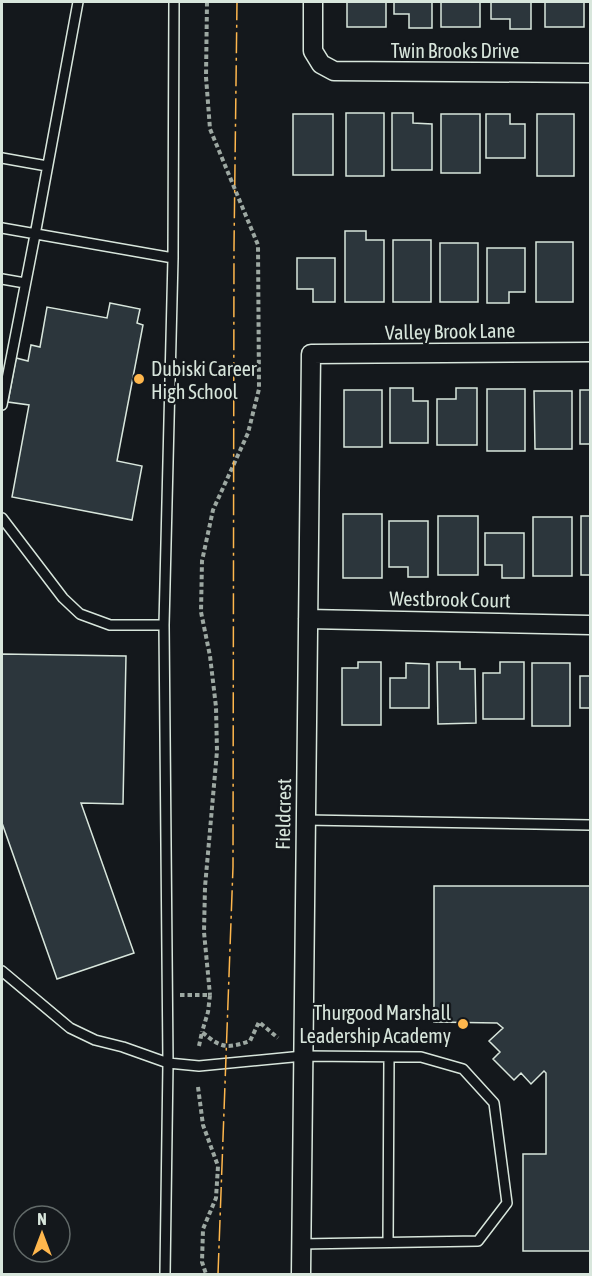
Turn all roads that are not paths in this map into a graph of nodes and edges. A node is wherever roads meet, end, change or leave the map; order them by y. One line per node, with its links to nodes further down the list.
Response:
1 (78, 2): 6 (lane)
2 (174, 2): 9 (lane)
3 (313, 2): 4 (street, Twin Brooks Drive)
4 (591, 73)
5 (2, 158): 6 (lane)
6 (47, 166): 8 (lane)
7 (2, 228): 8 (lane)
8 (35, 235): 9 (lane); 11 (lane)
9 (172, 258): 17 (lane)
10 (2, 279): 11 (lane)
11 (25, 283): 14 (lane)
12 (591, 352): 13 (street, Valley Brook Lane)
13 (311, 354): 16 (street, Fieldcrest)
14 (2, 405)
15 (2, 518): 17 (lane)
16 (308, 619): 18 (street, Westbrook Court); 19 (street, Fieldcrest)
17 (164, 625): 24 (lane)
18 (591, 625)
19 (306, 820): 20 (lane); 22 (street, Fieldcrest)
20 (591, 825)
21 (2, 971): 24 (lane)
22 (303, 1056): 23 (lane); 24 (lane); 26 (street, Fieldcrest)
23 (389, 1057): 25 (lane); 25 (lane)
24 (168, 1063): 27 (lane)
25 (388, 1242): 26 (lane)
26 (301, 1244): 28 (street, Fieldcrest)
27 (165, 1275)
28 (301, 1275)

